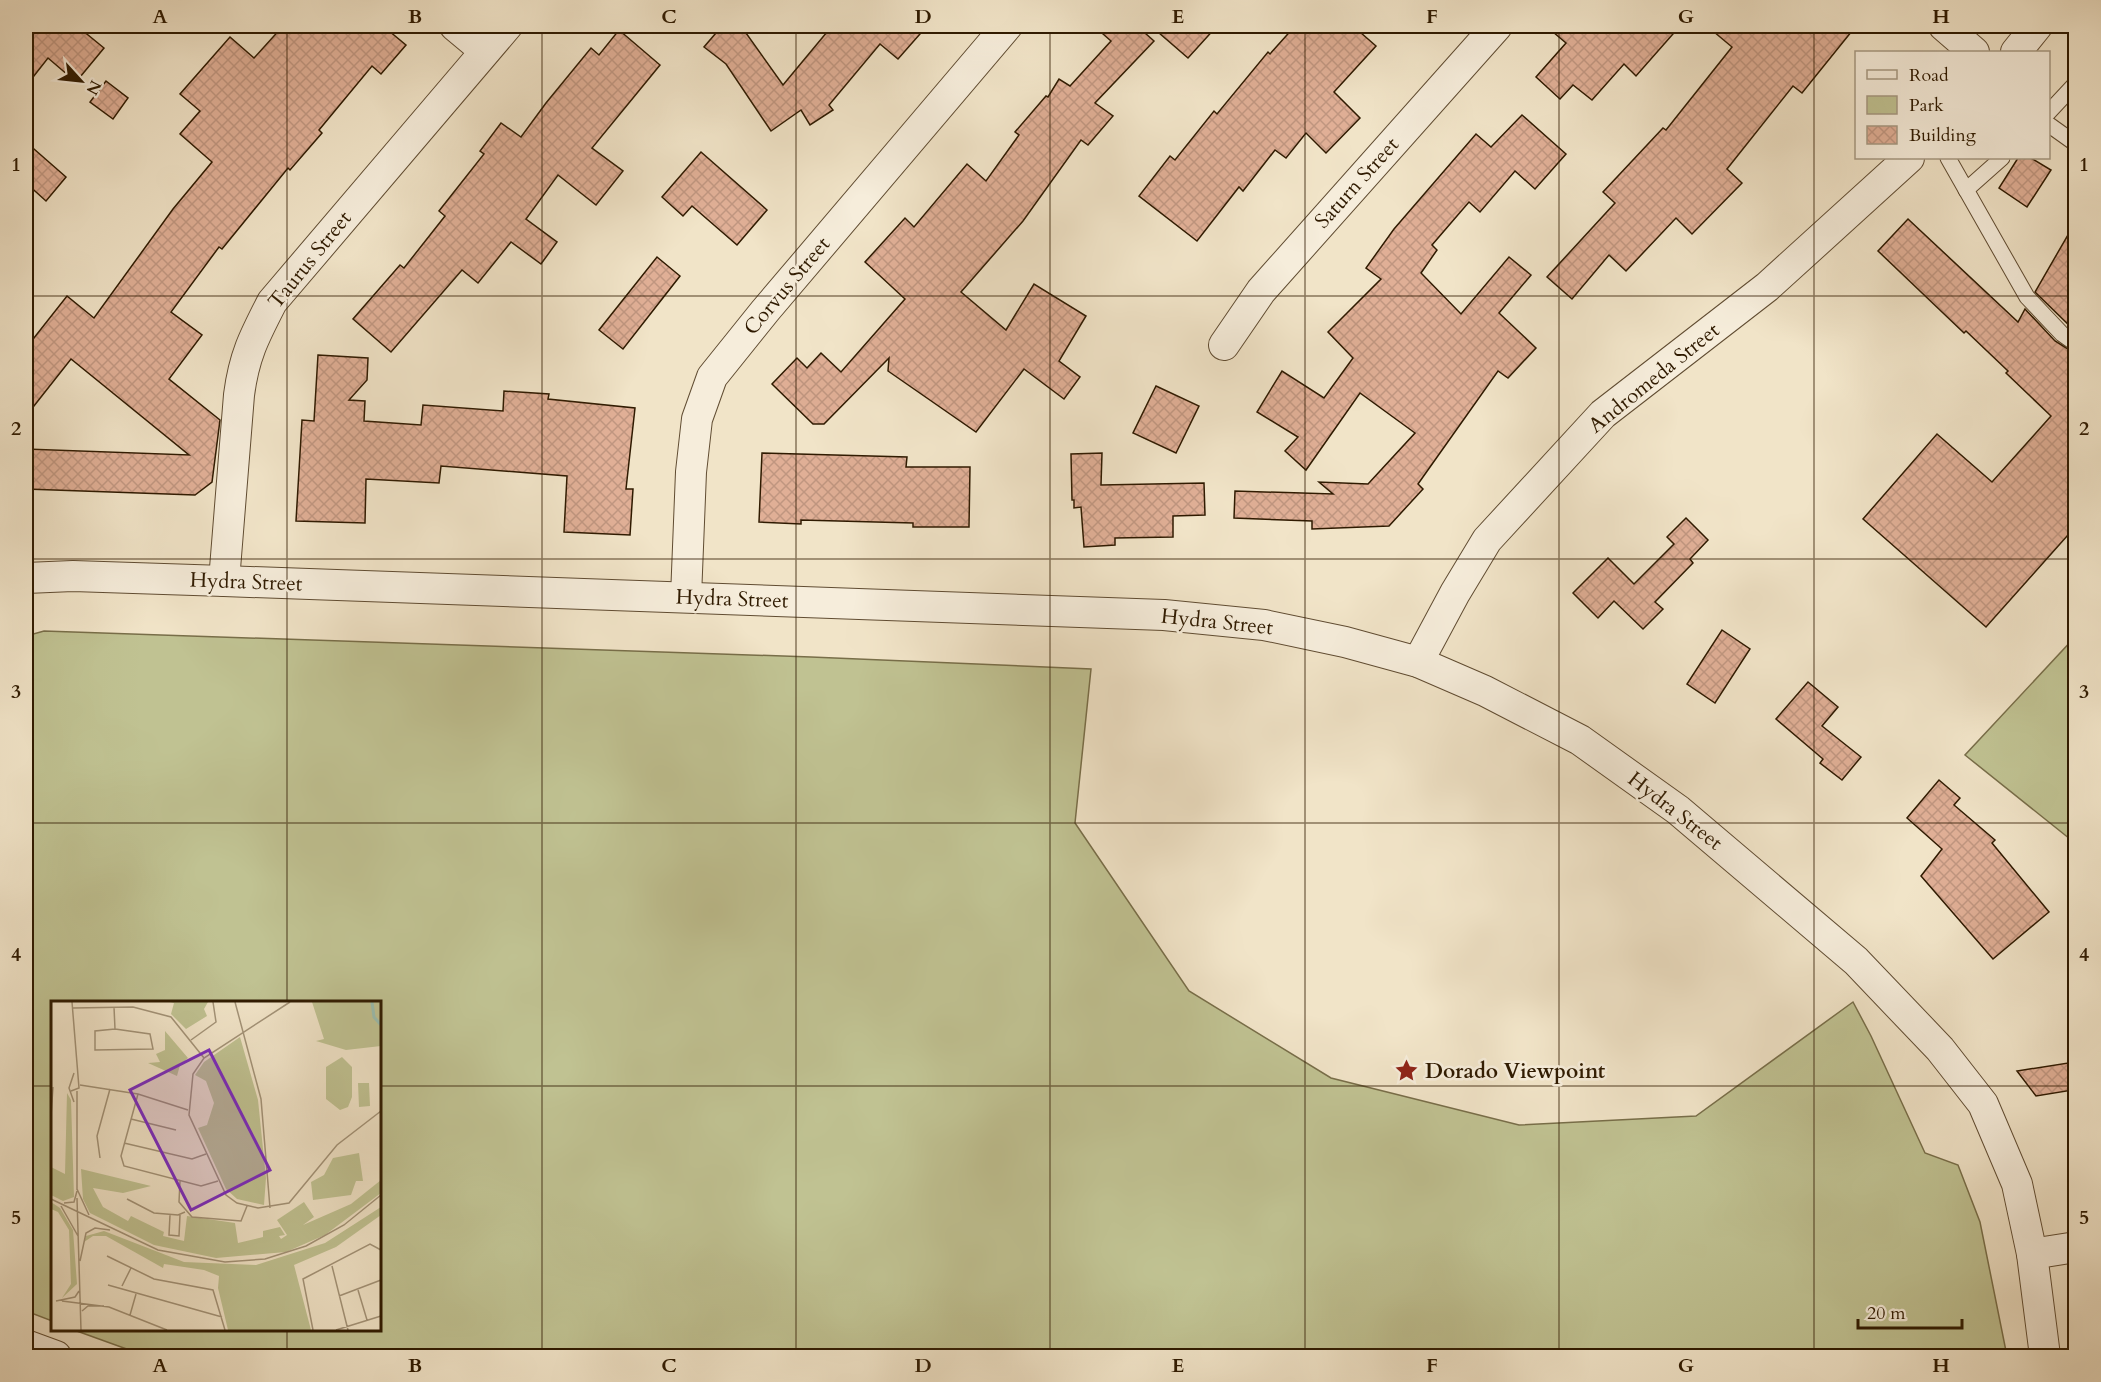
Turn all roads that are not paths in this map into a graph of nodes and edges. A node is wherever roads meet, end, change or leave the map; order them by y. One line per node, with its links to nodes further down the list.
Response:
1 (455, 26): 7 (street)
2 (507, 26): 7 (street, Taurus Street)
3 (1007, 26): 22 (street, Corvus Street)
4 (1497, 26): 19 (street, Saturn Street)
5 (1944, 26): 8 (street)
6 (2037, 26): 9 (street)
7 (485, 51): 21 (street, Taurus Street)
8 (1973, 51)
9 (2017, 51)
10 (2076, 83): 11 (lane)
11 (2050, 112)
12 (2050, 125): 13 (lane)
13 (2076, 144)
14 (1908, 159): 23 (street, Andromeda Street)
15 (1949, 159): 17 (lane)
16 (2001, 159): 17 (lane)
17 (1966, 190): 18 (lane)
18 (2076, 344)
19 (1224, 345)
20 (26, 578): 21 (street, Hydra Street)
21 (224, 581): 22 (street, Hydra Street)
22 (686, 597): 23 (street, Hydra Street)
23 (1418, 662): 25 (street, Hydra Street)
24 (2076, 1247): 25 (street)
25 (2031, 1254): 28 (street, Hydra Street)
26 (26, 1345): 27 (street)
27 (56, 1356)
28 (2045, 1356)

